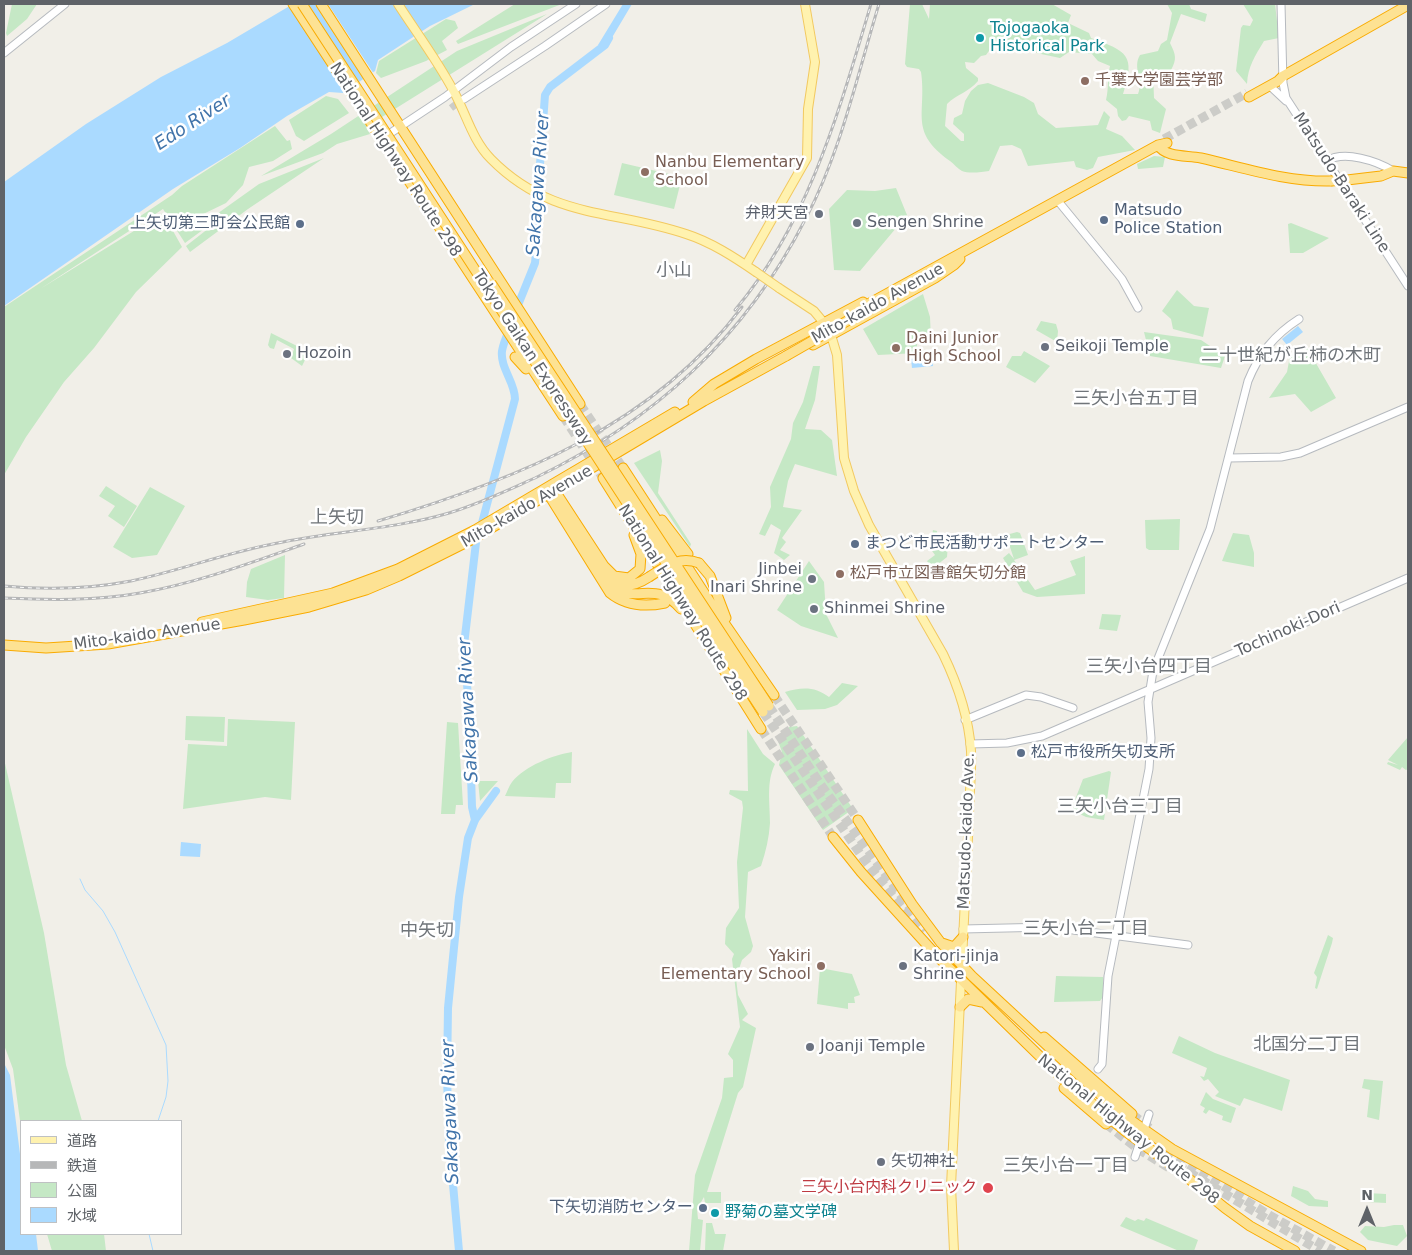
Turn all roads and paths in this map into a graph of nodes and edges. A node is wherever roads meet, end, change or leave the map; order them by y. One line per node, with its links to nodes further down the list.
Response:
1 (65, 4): 12 (street)
2 (293, 4): 19 (highway, National Highway Route 298)
3 (302, 4): 4 (highway, Tokyo Gaikan Expressway, bridge)
4 (310, 4)
5 (321, 4): 18 (highway, National Highway Route 298)
6 (398, 4): 15 (main road)
7 (576, 4): 15 (street)
8 (606, 4): 16 (street)
9 (805, 4): 25 (main road)
10 (1281, 4): 13 (street, Matsudo-Baraki Line)
11 (1408, 5): 13 (highway)
12 (4, 54)
13 (1283, 76): 14 (highway); 14 (highway); 17 (street, Matsudo-Baraki Line)
14 (1270, 86): 17 (street)
15 (454, 91): 18 (street); 25 (main road)
16 (464, 99)
17 (1288, 103): 20 (street, Matsudo-Baraki Line)
18 (401, 127): 19 (street); 37 (highway, National Highway Route 298)
19 (384, 144): 32 (highway, National Highway Route 298)
20 (1327, 161): 21 (street); 27 (street, Matsudo-Baraki Line)
21 (1393, 171): 22 (highway); 23 (highway, Mito-kaido Avenue, bridge)
22 (1408, 173)
23 (1058, 201): 24 (highway, Mito-kaido Avenue); 28 (street)
24 (946, 264): 26 (highway); 26 (highway)
25 (746, 266): 30 (main road, bridge)
26 (933, 271): 30 (highway); 31 (highway); 33 (highway, Mito-kaido Avenue)
27 (1408, 286)
28 (1138, 308)
29 (1298, 319): 40 (street)
30 (824, 322): 31 (main road, Matsudo-kaido Ave.); 36 (highway)
31 (831, 335): 35 (highway); 57 (main road, Matsudo-kaido Ave.)
32 (514, 342): 34 (highway, National Highway Route 298); 34 (highway)
33 (784, 353): 35 (highway, Mito-kaido Avenue); 36 (highway, Mito-kaido Avenue)
34 (536, 377): 39 (highway, National Highway Route 298)
35 (704, 401): 44 (highway, Mito-kaido Avenue)
36 (693, 402): 44 (highway, Mito-kaido Avenue)
37 (580, 404)
38 (1408, 407): 40 (street)
39 (563, 416)
40 (1229, 458): 54 (street)
41 (622, 468): 43 (highway, National Highway Route 298)
42 (603, 478): 45 (highway, National Highway Route 298)
43 (631, 480): 47 (highway); 51 (highway, National Highway Route 298)
44 (550, 491): 46 (highway); 49 (highway); 53 (highway, Mito-kaido Avenue)
45 (614, 496): 46 (highway); 52 (highway, National Highway Route 298)
46 (582, 534): 51 (highway, bridge)
47 (688, 554)
48 (1408, 578): 54 (street, Tochinoki-Dori)
49 (600, 579): 50 (highway); 52 (highway)
50 (665, 603)
51 (717, 606): 55 (highway, National Highway Route 298)
52 (692, 622): 58 (highway, National Highway Route 298)
53 (4, 643)
54 (1150, 688): 59 (street, Tochinoki-Dori); 63 (street)
55 (772, 692)
56 (1073, 708): 57 (street)
57 (965, 720): 59 (main road, Matsudo-kaido Ave.)
58 (761, 729)
59 (970, 744): 62 (main road, Matsudo-kaido Ave.)
60 (858, 820): 64 (highway, National Highway Route 298)
61 (833, 837): 67 (highway, National Highway Route 298)
62 (963, 933): 63 (street); 64 (highway); 66 (main road, Matsudo-kaido Ave.)
63 (1116, 935): 65 (street); 72 (street)
64 (942, 943): 66 (highway, National Highway Route 298)
65 (1188, 945)
66 (962, 965): 67 (main road, Matsudo-kaido Ave.); 70 (highway, National Highway Route 298)
67 (961, 979): 68 (highway, National Highway Route 298); 69 (main road, Matsudo-kaido Ave.)
68 (982, 1002): 69 (highway); 71 (highway, National Highway Route 298)
69 (960, 1007): 79 (main road, Matsudo-kaido Ave.)
70 (1013, 1014): 73 (highway); 76 (highway, National Highway Route 298)
71 (1014, 1033): 75 (highway); 77 (highway, National Highway Route 298)
72 (1098, 1069)
73 (1132, 1114)
74 (1149, 1114): 76 (street)
75 (1106, 1124)
76 (1144, 1130): 77 (street); 81 (highway, National Highway Route 298)
77 (1140, 1142): 78 (street); 80 (highway, National Highway Route 298)
78 (1136, 1158)
79 (954, 1251)
80 (1295, 1251)
81 (1361, 1251)

